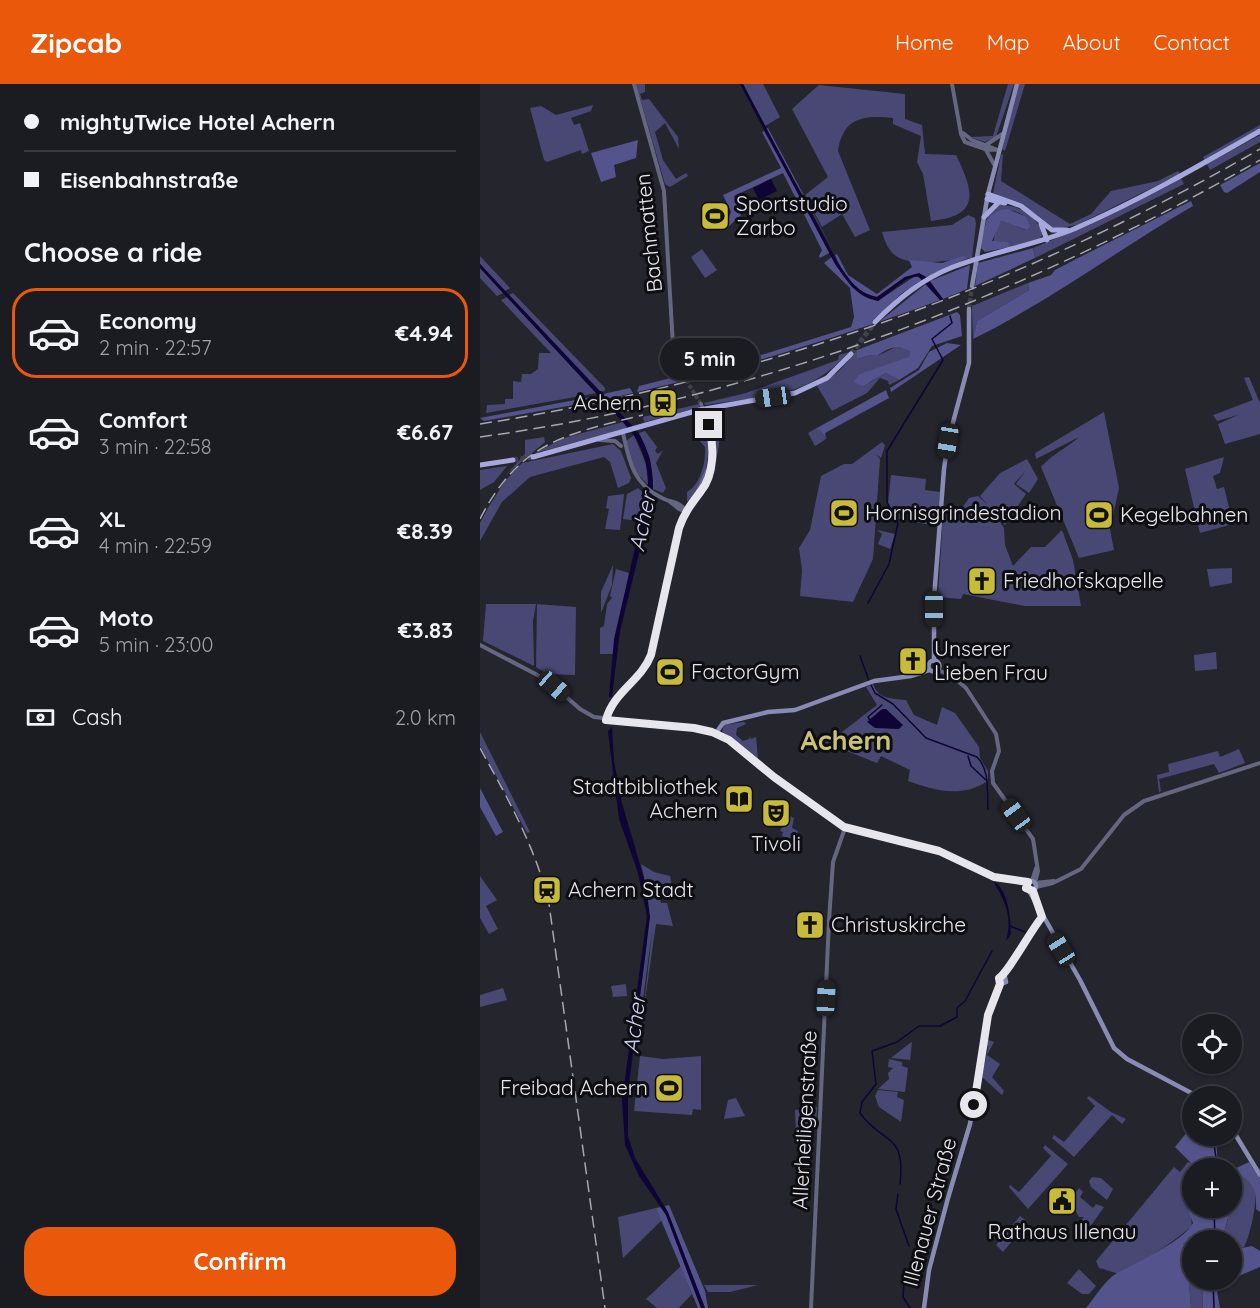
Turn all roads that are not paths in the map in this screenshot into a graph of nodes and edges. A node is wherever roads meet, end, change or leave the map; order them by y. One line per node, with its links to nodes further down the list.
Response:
1 (634, 84): 21 (street, Bachmatten)
2 (952, 84): 6 (street)
3 (1017, 84): 5 (main road)
4 (1260, 131): 15 (main road)
5 (1004, 132): 6 (street); 7 (main road)
6 (985, 147): 7 (street); 8 (street)
7 (999, 150): 8 (main road)
8 (995, 166): 9 (main road)
9 (987, 196): 10 (main road); 11 (main road); 12 (main road)
10 (998, 203): 11 (main road); 12 (main road)
11 (1010, 203): 13 (main road)
12 (984, 217): 17 (main road)
13 (1038, 220): 14 (main road); 16 (main road)
14 (1047, 228): 15 (main road); 16 (main road)
15 (1071, 230): 16 (main road)
16 (1048, 239): 19 (main road)
17 (972, 286)
18 (969, 309): 32 (main road)
19 (875, 322)
20 (851, 354): 22 (main road)
21 (686, 380)
22 (700, 407): 23 (main road); 30 (street)
23 (621, 433): 24 (main road); 25 (street); 26 (street)
24 (598, 440): 25 (street); 27 (main road)
25 (621, 446): 26 (street)
26 (626, 452): 30 (street)
27 (533, 457)
28 (513, 460): 29 (main road)
29 (480, 465)
30 (686, 511): 35 (street)
31 (480, 645): 35 (street)
32 (934, 661): 33 (main road); 34 (main road)
33 (929, 670): 34 (main road); 36 (main road)
34 (938, 670): 40 (street)
35 (606, 720): 36 (street)
36 (716, 734): 38 (main road)
37 (1260, 763): 39 (street)
38 (845, 828): 40 (main road); 45 (street, Allerheiligenstraße)
39 (1055, 881): 40 (street); 40 (street)
40 (1032, 885): 41 (main road)
41 (1042, 917): 42 (main road); 46 (main road, Illenauer Straße)
42 (1182, 1088)
43 (1242, 1145): 44 (main road)
44 (1260, 1175)
45 (812, 1308)
46 (924, 1308)

